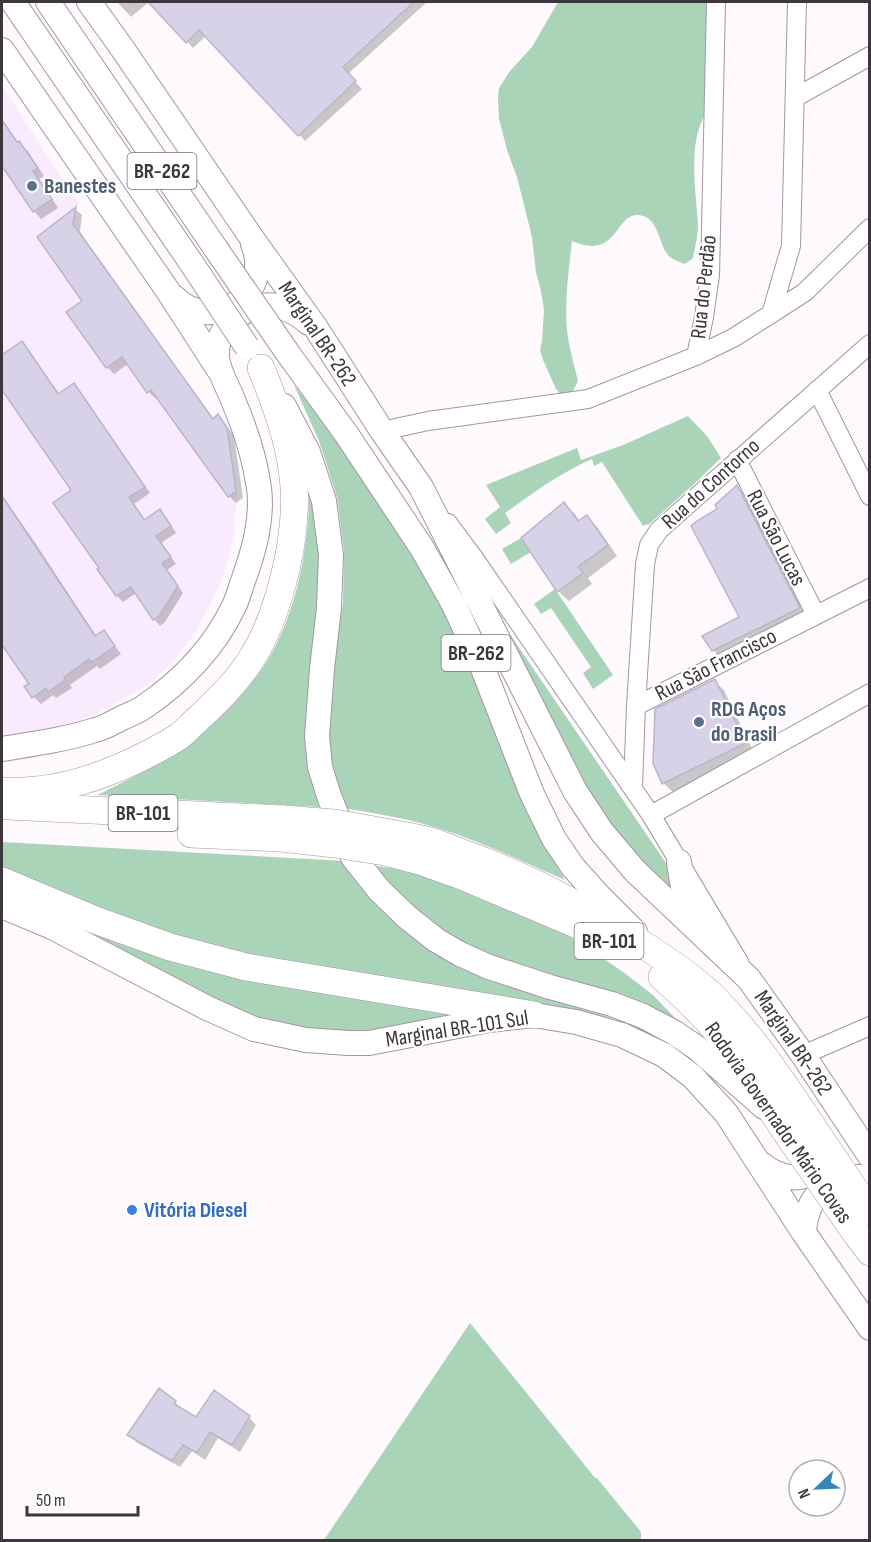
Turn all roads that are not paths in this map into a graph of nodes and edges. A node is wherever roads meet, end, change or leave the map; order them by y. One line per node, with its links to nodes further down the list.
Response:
1 (13, 2): 16 (main road, BR-262, bridge)
2 (48, 2): 39 (main road, BR-262, bridge)
3 (88, 2): 10 (main road, BR-262)
4 (716, 2): 15 (street, Rua do Perdão)
5 (797, 2): 8 (street)
6 (2, 50): 11 (main road, BR-262)
7 (870, 56): 8 (street)
8 (796, 97): 12 (street)
9 (870, 228): 12 (street)
10 (250, 237): 11 (main road); 13 (main road, Marginal BR-262)
11 (168, 291): 17 (main road)
12 (771, 315): 15 (street)
13 (316, 328): 17 (main road); 19 (main road, Marginal BR-262)
14 (870, 344): 18 (street, Rua do Contorno)
15 (696, 356): 19 (street, Rua do Perdão)
16 (254, 358): 29 (highway); 45 (main road, BR-262)
17 (228, 388): 27 (main road)
18 (817, 390): 20 (street, Rua do Contorno); 22 (street)
19 (382, 431): 21 (main road, Marginal BR-262)
20 (737, 460): 24 (street, Rua São Lucas); 26 (street, Rua do Contorno)
21 (421, 487): 28 (street); 38 (main road, Marginal BR-262)
22 (870, 496)
23 (870, 588): 24 (street, Rua São Francisco)
24 (816, 615): 26 (street, Rua São Francisco)
25 (867, 699): 31 (street)
26 (636, 706): 28 (street, Rua São Francisco)
27 (2, 749)
28 (633, 787): 31 (street)
29 (2, 791)
30 (2, 806): 33 (highway, Rodovia Governador Mário Covas / BR-101)
31 (651, 815): 35 (street)
32 (2, 824): 33 (highway, Rodovia Governador Mário Covas / BR-101)
33 (282, 828): 34 (highway, Rodovia Governador Mário Covas / BR-101, bridge)
34 (385, 842): 39 (highway, Rodovia Governador Mário Covas / BR-101); 45 (highway, Rodovia Governador Mário Covas / BR-101)
35 (679, 862): 38 (main road); 40 (street)
36 (2, 881): 41 (highway)
37 (2, 906): 41 (main road, Marginal BR-101 Sul)
38 (697, 930): 40 (main road, Marginal BR-262)
39 (656, 953): 45 (highway, Rodovia Governador Mário Covas / BR-101)
40 (749, 979): 43 (main road, Marginal BR-262)
41 (534, 1015): 47 (main road, Marginal BR-101 Sul)
42 (870, 1026): 43 (street)
43 (803, 1055): 44 (main road, Marginal BR-262)
44 (836, 1106): 46 (main road, Marginal BR-262); 47 (main road)
45 (788, 1121): 49 (highway, Rodovia Governador Mário Covas / BR-101, bridge)
46 (870, 1156)
47 (758, 1161): 50 (main road, Marginal BR-101 Sul)
48 (870, 1178): 50 (main road)
49 (865, 1232)
50 (804, 1233): 51 (main road, Marginal BR-101 Sul)
51 (870, 1328)

